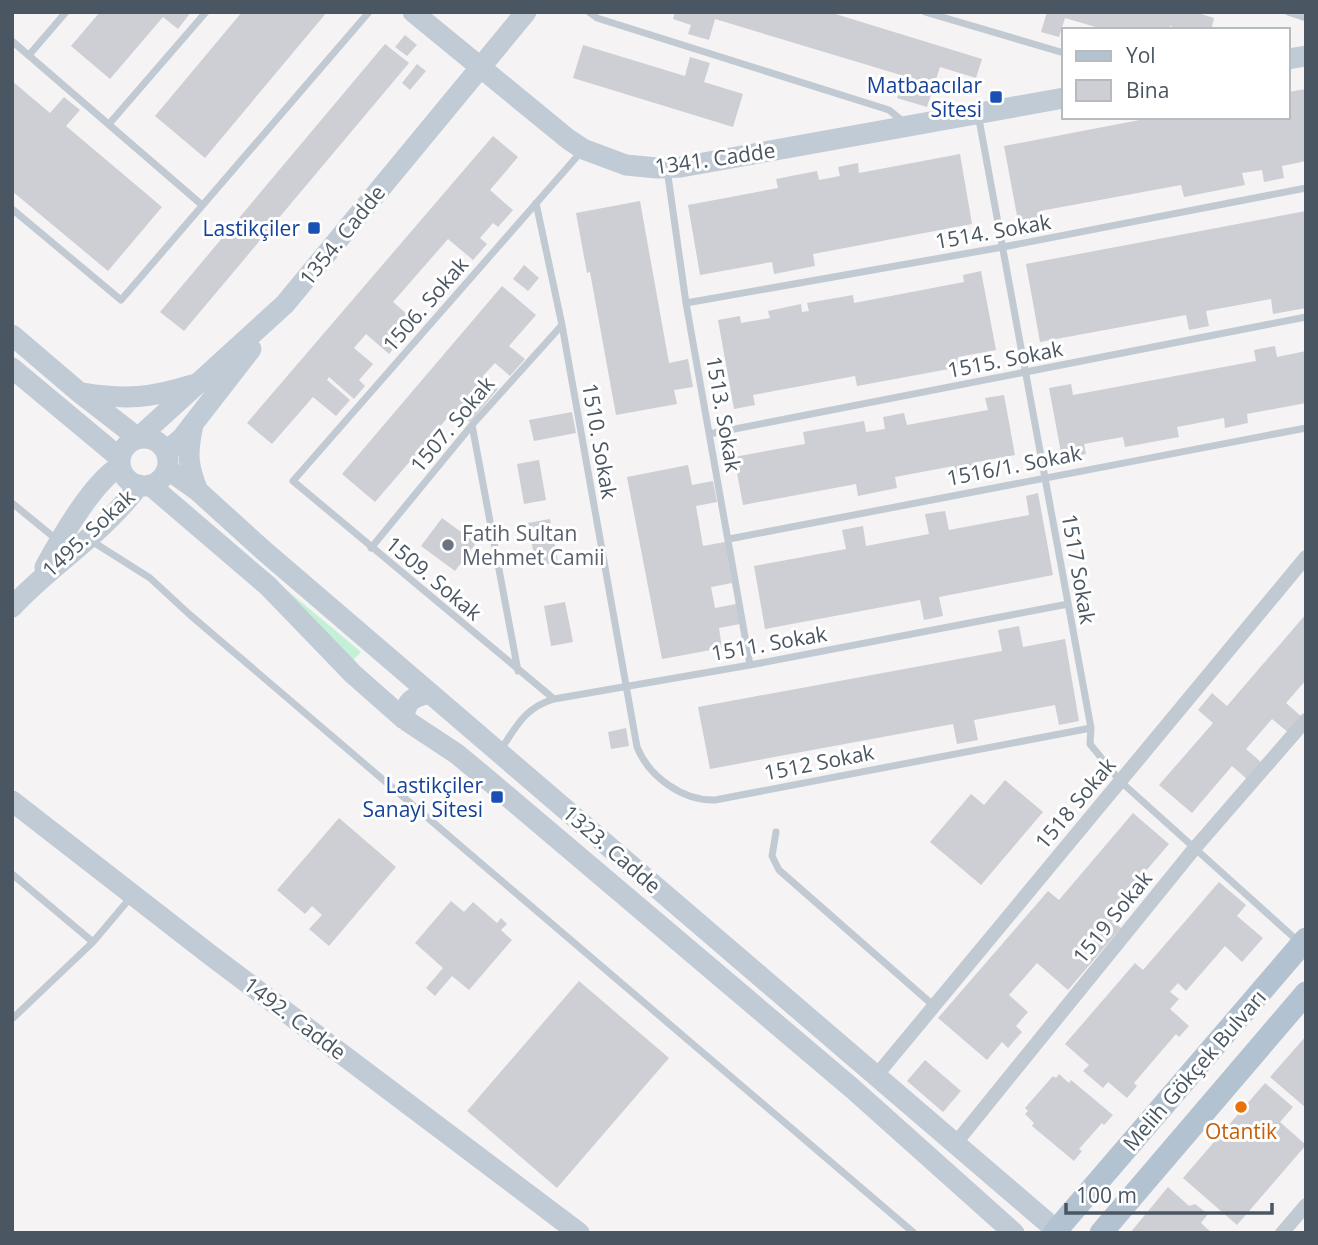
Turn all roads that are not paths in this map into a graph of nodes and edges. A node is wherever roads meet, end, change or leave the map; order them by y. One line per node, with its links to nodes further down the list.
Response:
1 (66, 12): 12 (lane)
2 (206, 12): 16 (lane)
3 (369, 12): 22 (lane)
4 (413, 12): 13 (main road, 1341. Cadde)
5 (526, 12): 13 (main road, 1354. Cadde)
6 (589, 12): 17 (lane)
7 (925, 12): 11 (lane)
8 (1288, 12): 9 (lane)
9 (1306, 18)
10 (12, 41): 12 (lane)
11 (1062, 52)
12 (29, 55): 16 (lane)
13 (479, 68): 18 (main road, 1341. Cadde); 26 (main road, 1354. Cadde)
14 (1062, 98): 15 (main road, 1341. Cadde)
15 (978, 114): 17 (main road, 1341. Cadde); 24 (lane, 1517 Sokak)
16 (109, 124): 22 (lane)
17 (908, 126): 19 (main road, 1341. Cadde)
18 (583, 149): 19 (main road, 1341. Cadde); 21 (lane, 1506. Sokak)
19 (667, 168): 25 (lane, 1513. Sokak)
20 (1306, 188): 24 (lane, 1514. Sokak)
21 (536, 203): 28 (lane, 1510. Sokak); 42 (lane, 1506. Sokak)
22 (202, 205): 23 (lane)
23 (12, 209)
24 (1003, 247): 25 (lane, 1514. Sokak); 31 (lane, 1517 Sokak)
25 (686, 303): 37 (lane, 1513. Sokak)
26 (285, 304): 32 (main road, 1354. Cadde); 34 (main road)
27 (1306, 317): 31 (lane, 1515. Sokak)
28 (562, 326): 35 (lane, 1507. Sokak); 58 (lane, 1510. Sokak)
29 (12, 335): 33 (main road)
30 (12, 368): 40 (main road)
31 (1026, 373): 37 (lane, 1515. Sokak); 41 (lane, 1517 Sokak)
32 (197, 384): 33 (main road); 38 (main road, 1354. Cadde)
33 (80, 393): 38 (main road)
34 (194, 423): 39 (main road); 44 (main road)
35 (472, 425): 49 (lane, 1507. Sokak); 56 (lane)
36 (1306, 428): 41 (lane, 1516/1. Sokak)
37 (709, 434): 47 (lane, 1513. Sokak)
38 (138, 438): 39 (main road); 40 (main road)
39 (166, 460): 43 (main road); 44 (main road, 1323. Cadde)
40 (120, 462): 43 (main road); 48 (main road, 1495. Sokak)
41 (1045, 477): 47 (lane, 1516/1. Sokak); 52 (lane, 1517 Sokak)
42 (293, 481): 49 (lane, 1509. Sokak)
43 (145, 485): 46 (main road, 1495. Sokak); 57 (main road)
44 (198, 491): 54 (main road, 1323. Cadde)
45 (12, 503): 48 (lane)
46 (87, 539): 51 (main road, 1495. Sokak); 83 (lane)
47 (729, 539): 55 (lane, 1513. Sokak)
48 (59, 542): 51 (main road, 1495. Sokak)
49 (371, 548): 56 (lane, 1509. Sokak)
50 (1306, 557): 66 (street, 1518 Sokak)
51 (36, 581): 53 (main road, 1495. Sokak)
52 (1068, 604): 55 (lane, 1511. Sokak); 63 (lane, 1517 Sokak)
53 (12, 607)
54 (378, 647): 57 (main road); 59 (main road, 1323. Cadde)
55 (750, 665): 58 (lane, 1511. Sokak)
56 (518, 671): 60 (lane, 1509. Sokak)
57 (353, 674): 61 (main road)
58 (627, 685): 60 (lane, 1511. Sokak); 63 (lane, 1512 Sokak)
59 (430, 693): 61 (main road); 64 (main road, 1323. Cadde)
60 (554, 698): 64 (lane, 1511. Sokak)
61 (404, 719): 65 (main road)
62 (1306, 720): 69 (street, 1519 Sokak)
63 (1091, 729): 66 (lane, 1517 Sokak)
64 (499, 752): 65 (main road); 77 (main road, 1323. Cadde)
65 (481, 774): 80 (main road)
66 (1120, 781): 69 (lane, 1517 Sokak); 75 (street, 1518 Sokak)
67 (12, 801): 71 (main road, 1492. Cadde)
68 (776, 832): 75 (lane)
69 (1194, 849): 72 (lane, 1517 Sokak); 78 (street, 1519 Sokak)
70 (12, 874): 73 (lane)
71 (133, 895): 73 (lane); 82 (main road, 1492. Cadde)
72 (1303, 941): 81 (main road, Melih Gökçek Bulvarı)
73 (93, 942): 76 (lane)
74 (1306, 993): 85 (main road, Melih Gökçek Bulvarı)
75 (934, 1006): 77 (street, 1518 Sokak)
76 (12, 1019)
77 (876, 1076): 78 (main road, 1323. Cadde)
78 (955, 1144): 81 (main road, 1323. Cadde)
79 (1306, 1205): 86 (street)
80 (999, 1225): 84 (main road)
81 (1057, 1232)
82 (579, 1233)
83 (914, 1233)
84 (1014, 1233)
85 (1101, 1233)
86 (1282, 1233)

